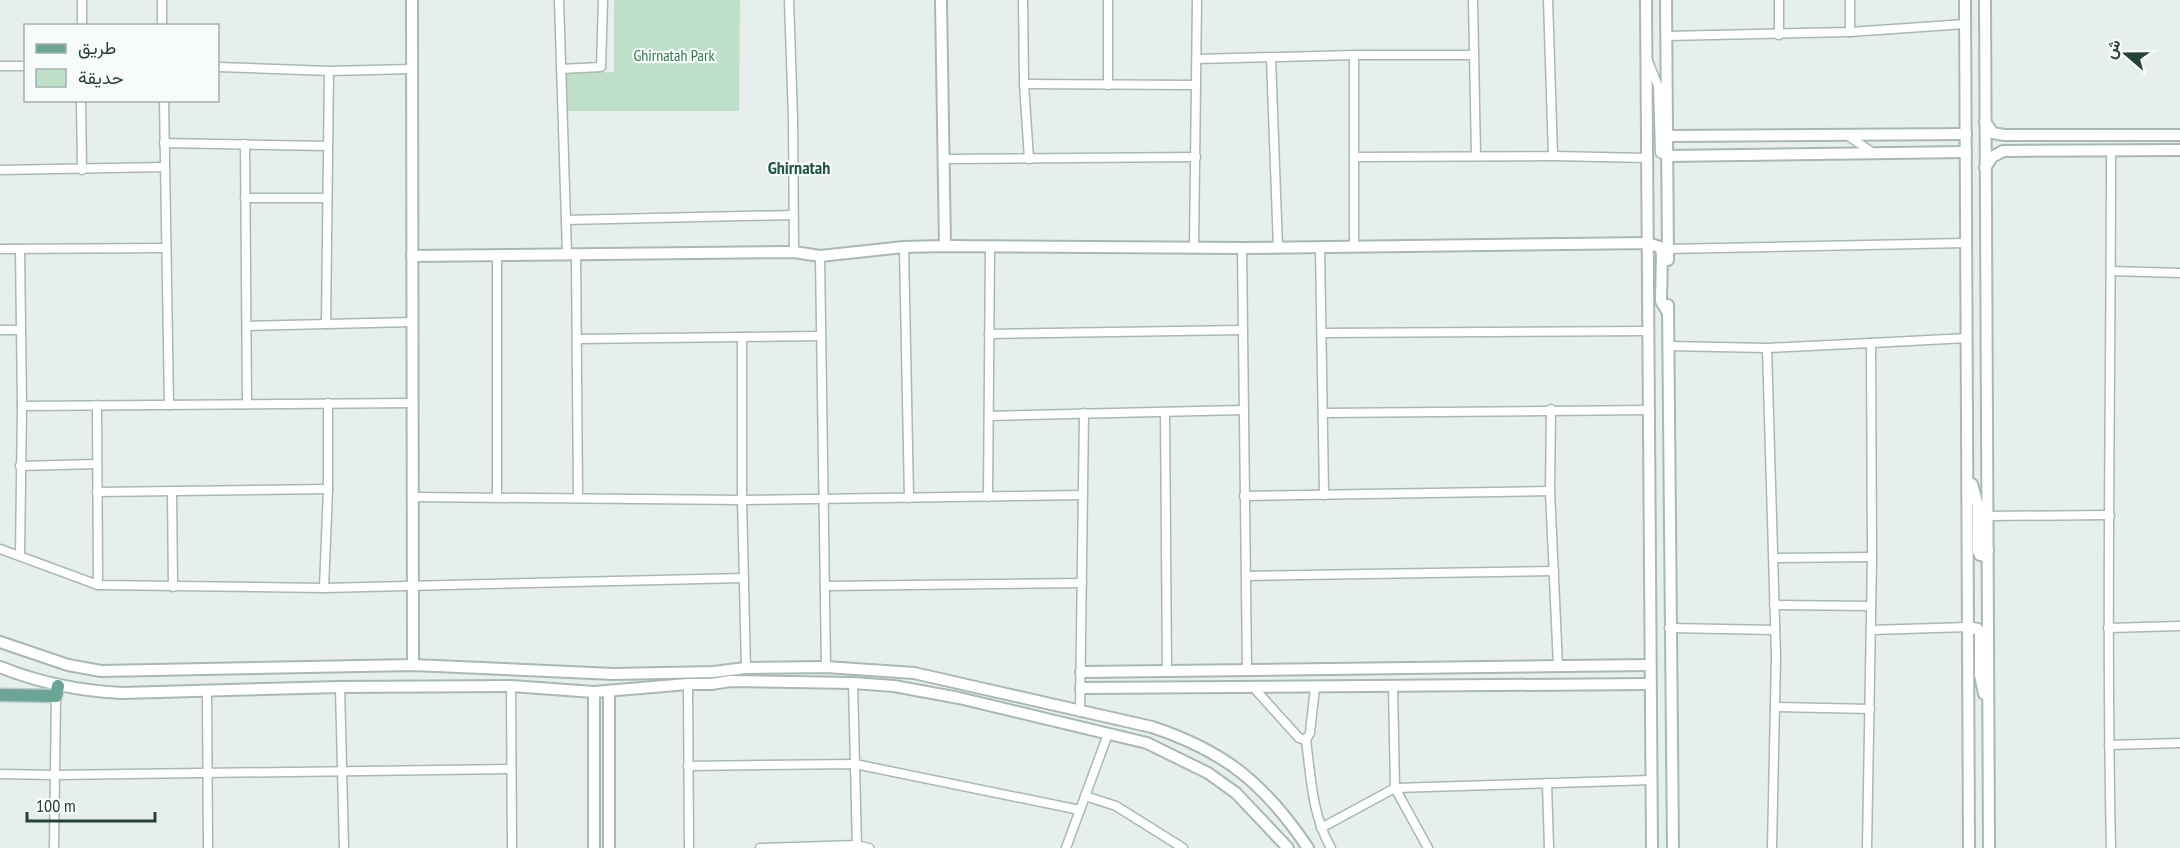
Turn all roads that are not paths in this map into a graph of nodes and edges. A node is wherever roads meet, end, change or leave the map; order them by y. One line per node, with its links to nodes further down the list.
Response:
1 (82, 0): 19 (street)
2 (162, 0): 20 (street)
3 (412, 0): 33 (street)
4 (559, 0): 34 (street)
5 (603, 0): 34 (street)
6 (789, 0): 69 (street)
7 (941, 0): 60 (street)
8 (1023, 0): 36 (street)
9 (1108, 0): 37 (street)
10 (1197, 0): 29 (street)
11 (1473, 0): 26 (street)
12 (1548, 0): 56 (street)
13 (1646, 0): 27 (street)
14 (1666, 0): 24 (street)
15 (1779, 0): 23 (street)
16 (1850, 0): 22 (street)
17 (1965, 0): 21 (street)
18 (1985, 0): 41 (street)
19 (82, 24)
20 (162, 24)
21 (1965, 24): 22 (street); 42 (street)
22 (1850, 32): 23 (street)
23 (1779, 35): 24 (street)
24 (1666, 36): 45 (street)
25 (1354, 55): 26 (street); 28 (street); 58 (street)
26 (1474, 55): 55 (street)
27 (1646, 55): 57 (street); 62 (street)
28 (1271, 58): 29 (street); 81 (street)
29 (1197, 59): 38 (street)
30 (0, 66): 31 (street)
31 (24, 66)
32 (219, 67): 35 (street)
33 (412, 69): 35 (street); 88 (street)
34 (561, 69): 70 (street)
35 (329, 71): 49 (street)
36 (1024, 84): 37 (street); 61 (street)
37 (1108, 85): 38 (street)
38 (1196, 86): 59 (street)
39 (81, 102): 66 (street)
40 (164, 102): 47 (street)
41 (1985, 120): 43 (street); 64 (street)
42 (1966, 134): 46 (street); 53 (street)
43 (2013, 135): 44 (street); 50 (street)
44 (2180, 135)
45 (1667, 136): 46 (street); 57 (street)
46 (1848, 136): 54 (street)
47 (164, 143): 48 (street); 63 (street)
48 (245, 144): 49 (street); 67 (street)
49 (328, 146): 68 (street)
50 (2012, 150): 51 (street); 64 (street)
51 (2111, 150): 52 (street); 90 (street)
52 (2180, 150)
53 (1966, 152): 54 (street); 72 (street)
54 (1876, 154): 57 (street)
55 (1476, 156): 56 (street); 58 (street)
56 (1553, 156): 62 (street)
57 (1667, 156): 84 (street)
58 (1354, 157): 77 (street)
59 (1196, 158): 61 (street); 79 (street)
60 (944, 159): 61 (street); 73 (street)
61 (1029, 159)
62 (1647, 159): 71 (street)
63 (165, 167): 66 (street); 78 (street)
64 (1985, 168): 140 (street)
65 (0, 170): 66 (street)
66 (82, 170)
67 (245, 198): 68 (street); 95 (street)
68 (327, 198): 94 (street)
69 (792, 215): 70 (street); 85 (street)
70 (566, 220): 86 (street)
71 (1647, 243): 77 (street); 92 (street); 99 (street)
72 (1966, 243): 84 (street); 104 (street)
73 (945, 246): 74 (street); 75 (street)
74 (904, 247): 89 (street); 136 (street)
75 (990, 247): 79 (street); 101 (street)
76 (1320, 247): 77 (street); 81 (street); 100 (street)
77 (1354, 247)
78 (166, 248): 83 (street); 113 (street)
79 (1194, 248): 80 (street)
80 (1242, 248): 81 (street); 98 (street)
81 (1278, 248)
82 (0, 249): 83 (street)
83 (20, 249): 97 (street)
84 (1668, 249): 92 (street)
85 (794, 252): 86 (street); 89 (street)
86 (572, 253): 87 (street); 105 (street)
87 (497, 254): 88 (street); 134 (street)
88 (412, 256): 93 (street)
89 (820, 256): 102 (street)
90 (2111, 271): 91 (street); 139 (street)
91 (2180, 273)
92 (1668, 313): 107 (street)
93 (412, 322): 94 (street); 109 (street)
94 (326, 324): 95 (street)
95 (247, 326): 111 (street)
96 (0, 330): 97 (street)
97 (21, 330): 114 (street)
98 (1242, 330): 101 (street); 116 (street)
99 (1648, 331): 100 (street); 117 (street)
100 (1322, 333): 120 (street)
101 (989, 334): 121 (street)
102 (821, 336): 103 (street); 137 (street)
103 (742, 337): 105 (street); 138 (street)
104 (1967, 338): 106 (street); 124 (street)
105 (577, 339): 135 (street)
106 (1872, 343): 108 (street); 144 (street)
107 (1668, 346): 108 (street); 159 (street)
108 (1767, 348): 145 (street)
109 (413, 402): 110 (street); 133 (street)
110 (328, 403): 111 (street); 125 (street)
111 (247, 404): 113 (street)
112 (97, 405): 113 (street); 114 (street); 122 (street)
113 (169, 405)
114 (22, 406): 123 (street)
115 (1551, 409): 117 (street); 120 (street); 127 (street)
116 (1244, 410): 118 (street); 132 (street)
117 (1648, 410): 165 (street)
118 (1165, 412): 119 (street); 171 (street)
119 (1084, 413): 121 (street); 129 (street)
120 (1323, 413): 130 (street)
121 (989, 417): 131 (street)
122 (97, 464): 123 (street); 128 (street)
123 (20, 466): 143 (street)
124 (1968, 470): 142 (street); 158 (street)
125 (328, 489): 126 (street); 154 (street)
126 (172, 491): 128 (street); 153 (street)
127 (1550, 491): 130 (street); 146 (street)
128 (97, 492): 150 (street)
129 (1083, 495): 131 (street); 149 (street)
130 (1324, 495): 132 (street)
131 (988, 496): 136 (street)
132 (1245, 496): 147 (street)
133 (413, 497): 134 (street); 151 (street)
134 (497, 497): 135 (street)
135 (578, 498): 138 (street)
136 (909, 498): 137 (street)
137 (823, 499): 138 (street); 152 (street)
138 (742, 500): 148 (street)
139 (2110, 515): 140 (street); 160 (street)
140 (1988, 516): 142 (street)
141 (0, 549): 143 (street)
142 (1988, 550): 190 (street)
143 (20, 556): 150 (street)
144 (1872, 557): 145 (street); 156 (street)
145 (1774, 558): 155 (street)
146 (1554, 571): 147 (street); 166 (street)
147 (1245, 576): 170 (street)
148 (744, 578): 151 (street); 169 (street)
149 (1082, 583): 152 (street); 172 (street)
150 (98, 585): 153 (street)
151 (412, 585): 154 (street); 164 (street)
152 (825, 586): 168 (street)
153 (173, 587): 154 (street)
154 (324, 588)
155 (1774, 604): 156 (street); 161 (street)
156 (1871, 606): 162 (street)
157 (2180, 626): 160 (street)
158 (1968, 627): 162 (street); 190 (street); 229 (street)
159 (1670, 628): 161 (street); 226 (street)
160 (2108, 628): 194 (street)
161 (1775, 630): 187 (street)
162 (1871, 630): 188 (street)
163 (0, 642): 164 (street)
164 (413, 665): 169 (street)
165 (1650, 665): 166 (street); 175 (street)
166 (1558, 666): 170 (street)
167 (0, 667): 182 (street)
168 (826, 667): 169 (street); 189 (street)
169 (746, 668)
170 (1247, 670): 171 (street)
171 (1167, 671): 172 (street)
172 (1081, 672): 181 (street)
173 (853, 683): 174 (street); 191 (street); 195 (street)
174 (688, 684): 185 (street); 196 (street)
175 (1650, 684): 177 (street); 202 (street)
176 (511, 686): 178 (street); 184 (street); 197 (street)
177 (1393, 686): 180 (street); 204 (street)
178 (340, 687): 183 (street); 198 (street)
179 (1253, 687): 180 (street); 181 (street); 192 (street)
180 (1315, 687): 192 (street)
181 (1081, 688): 189 (street)
182 (57, 691): 183 (street); 186 (main road); 201 (street)
183 (207, 691): 200 (street)
184 (594, 692): 185 (street); 213 (street)
185 (609, 692): 214 (street)
186 (0, 695)
187 (1775, 707): 188 (street); 227 (street)
188 (1870, 709): 228 (street)
189 (1080, 712): 221 (street)
190 (1989, 718): 230 (street)
191 (1108, 734): 205 (street); 220 (street)
192 (1306, 741): 207 (street)
193 (2180, 743): 194 (street)
194 (2109, 745): 231 (street)
195 (855, 764): 196 (street); 206 (street); 208 (street)
196 (688, 766): 215 (street)
197 (511, 769): 198 (street); 212 (street)
198 (342, 772): 200 (street); 211 (street)
199 (0, 774): 201 (street)
200 (208, 774): 201 (street); 210 (street)
201 (55, 775): 209 (street)
202 (1651, 780): 203 (street); 225 (street)
203 (1547, 783): 204 (street); 224 (street)
204 (1395, 788): 207 (street); 223 (street)
205 (1085, 795): 206 (street); 219 (street)
206 (1080, 810): 218 (street)
207 (1322, 828): 222 (street)
208 (856, 847): 216 (street); 217 (street)
209 (54, 848)
210 (208, 848)
211 (344, 848)
212 (512, 848)
213 (594, 848)
214 (609, 848)
215 (689, 848)
216 (760, 848)
217 (869, 848)
218 (1066, 848)
219 (1183, 848)
220 (1288, 848)
221 (1308, 848)
222 (1331, 848)
223 (1428, 848)
224 (1549, 848)
225 (1652, 848)
226 (1673, 848)
227 (1772, 848)
228 (1867, 848)
229 (1969, 848)
230 (1989, 848)
231 (2111, 848)

